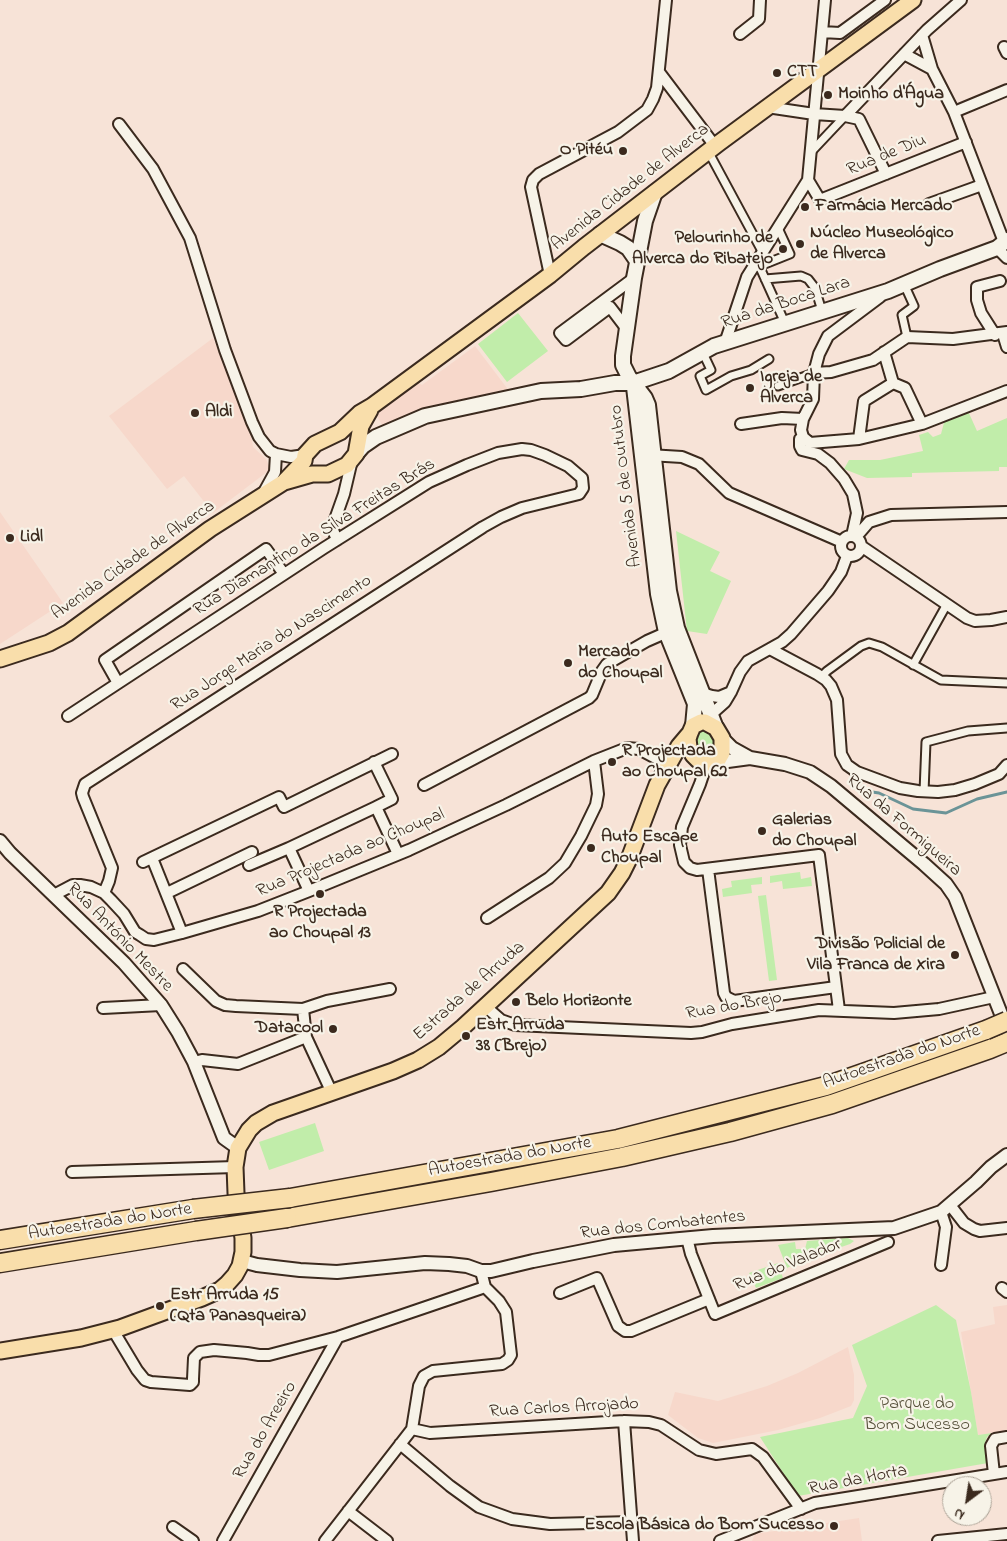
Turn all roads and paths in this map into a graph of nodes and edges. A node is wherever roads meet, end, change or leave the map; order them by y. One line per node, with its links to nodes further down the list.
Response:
1 (666, 0): 13 (street)
2 (760, 0): 8 (street)
3 (826, 0): 7 (street)
4 (885, 0): 7 (street)
5 (913, 0): 11 (main road, Avenida Cidade de Alverca)
6 (961, 0): 9 (street)
7 (822, 32): 11 (street)
8 (740, 34)
9 (922, 35): 10 (street); 12 (street)
10 (904, 54): 12 (street); 20 (street)
11 (818, 69): 17 (main road, Avenida Cidade de Alverca); 19 (street)
12 (932, 69): 18 (street)
13 (659, 72): 15 (street); 16 (street)
14 (1007, 90): 18 (street)
15 (676, 96): 16 (street); 23 (street)
16 (653, 99): 36 (street)
17 (767, 107): 19 (street); 23 (main road, Avenida Cidade de Alverca)
18 (954, 112): 22 (street)
19 (814, 114): 20 (street); 24 (street)
20 (845, 116): 24 (street); 25 (street)
21 (119, 124): 65 (street)
22 (966, 142): 25 (street, Rua de Diu); 27 (street)
23 (712, 148): 28 (main road, Avenida Cidade de Alverca); 34 (street)
24 (810, 152): 26 (street)
25 (886, 174): 26 (street, Rua de Diu)
26 (808, 180): 30 (street)
27 (982, 185): 29 (street); 32 (street)
28 (655, 192): 31 (main road, Avenida Cidade de Alverca); 35 (main road, Avenida 5 de Outubro)
29 (929, 204)
30 (778, 228): 34 (street); 34 (street)
31 (600, 234): 35 (main road); 36 (main road, Avenida Cidade de Alverca)
32 (1003, 243): 33 (street); 40 (main road, Rua da Boca Lara)
33 (1007, 258)
34 (760, 260): 38 (street); 47 (street)
35 (637, 261): 37 (main road, Avenida 5 de Outubro)
36 (550, 275): 57 (main road, Avenida Cidade de Alverca)
37 (634, 278): 44 (main road, Avenida 5 de Outubro); 44 (street)
38 (765, 279): 42 (street); 43 (street)
39 (1000, 281): 45 (street)
40 (904, 284): 41 (main road, Rua da Boca Lara); 46 (street)
41 (888, 291): 42 (main road, Rua da Boca Lara); 52 (street)
42 (822, 311): 43 (main road, Rua da Boca Lara)
43 (785, 323): 47 (main road, Rua da Boca Lara)
44 (626, 328): 54 (main road, Avenida 5 de Outubro)
45 (1002, 334): 46 (street); 48 (street)
46 (907, 337): 50 (street)
47 (725, 343): 49 (main road, Rua da Boca Lara)
48 (1007, 347)
49 (703, 352): 51 (street); 54 (main road, Rua da Boca Lara)
50 (884, 352): 52 (street); 53 (street)
51 (769, 360)
52 (814, 372): 55 (street); 58 (street)
53 (893, 383): 60 (street); 63 (street)
54 (633, 384): 64 (main road, Rua da Boca Lara); 66 (main road, Avenida 5 de Outubro)
55 (778, 386)
56 (1007, 391): 60 (street)
57 (372, 406): 61 (main road, Avenida Cidade de Alverca); 64 (main road, Avenida Cidade de Alverca)
58 (803, 419): 59 (street); 62 (street)
59 (741, 424)
60 (922, 424): 63 (street)
61 (340, 432): 64 (main road); 67 (main road, Avenida Cidade de Alverca)
62 (802, 437): 63 (street); 75 (street)
63 (859, 439)
64 (355, 451): 69 (main road); 72 (street)
65 (276, 454): 67 (street); 73 (street)
66 (647, 455): 77 (street); 83 (main road, Avenida 5 de Outubro)
67 (304, 458): 68 (main road); 70 (main road, Avenida Cidade de Alverca)
68 (312, 474): 69 (main road, Avenida Cidade de Alverca); 70 (main road, Avenida Cidade de Alverca)
69 (328, 474): 72 (street)
70 (284, 482): 73 (main road, Avenida Cidade de Alverca)
71 (583, 488): 76 (street, Rua Diamantino da Silva Freitas Brás); 112 (street, Rua Jorge Maria do Nascimento)
72 (344, 494): 76 (street)
73 (262, 496): 85 (main road, Avenida Cidade de Alverca)
74 (1007, 512): 75 (street)
75 (854, 537): 77 (street); 78 (street)
76 (337, 540): 80 (street, Rua Diamantino da Silva Freitas Brás)
77 (842, 542): 79 (street)
78 (862, 546): 79 (street); 81 (street)
79 (847, 556): 84 (street)
80 (284, 574): 88 (street, Rua Diamantino da Silva Freitas Brás); 88 (street)
81 (947, 604): 82 (street); 86 (street)
82 (1007, 617)
83 (671, 630): 91 (main road, Avenida 5 de Outubro); 93 (main road, Avenida 5 de Outubro); 102 (street)
84 (770, 648): 87 (street); 90 (street)
85 (0, 659)
86 (913, 665): 87 (street); 89 (street)
87 (822, 677): 103 (street)
88 (118, 683): 92 (street, Rua Diamantino da Silva Freitas Brás)
89 (1007, 683)
90 (731, 692): 91 (street); 93 (street)
91 (702, 693): 93 (main road, Avenida 5 de Outubro)
92 (68, 716)
93 (706, 727): 96 (street, Rua da Formigueira); 99 (main road); 99 (main road); 100 (main road, Estrada de Arruda)
94 (1007, 728): 103 (street)
95 (392, 754): 98 (street)
96 (750, 758): 99 (street, Rua da Formigueira); 120 (street, Rua da Formigueira)
97 (594, 761): 100 (street, Rua Projectada ao Choupal); 108 (street, Rua Projectada ao Choupal); 115 (street)
98 (374, 762): 104 (street); 113 (street)
99 (706, 762): 100 (main road); 110 (street)
100 (669, 765): 122 (main road, Estrada de Arruda)
101 (1007, 765): 103 (street)
102 (424, 785)
103 (924, 792)
104 (376, 807): 106 (street); 108 (street)
105 (0, 841): 114 (street, Rua António Mestre)
106 (288, 848): 109 (street); 111 (street)
107 (252, 852): 113 (street)
108 (398, 854): 111 (street, Rua Projectada ao Choupal)
109 (250, 865)
110 (708, 868): 118 (street); 118 (street)
111 (309, 891): 116 (street, Rua Projectada ao Choupal)
112 (104, 893): 114 (street, Rua Projectada ao Choupal); 116 (street, Rua Projectada ao Choupal)
113 (167, 893): 116 (street)
114 (54, 895): 121 (street, Rua António Mestre)
115 (487, 918)
116 (182, 934)
117 (183, 969): 124 (street)
118 (836, 988): 125 (street)
119 (390, 989): 124 (street)
120 (994, 997): 125 (street, Rua do Brejo); 127 (street, Rua da Formigueira)
121 (161, 1005): 123 (street); 130 (street, Rua António Mestre)
122 (485, 1006): 125 (street, Rua do Brejo); 131 (main road, Estrada de Arruda)
123 (103, 1008)
124 (303, 1009): 128 (street)
125 (839, 1010)
126 (1007, 1020): 139 (highway, Autoestrada do Norte, bridge)
127 (1007, 1029)
128 (306, 1037): 130 (street); 131 (street)
129 (1007, 1042): 142 (highway, Autoestrada do Norte, bridge)
130 (194, 1062): 132 (street, Rua António Mestre)
131 (332, 1093): 132 (main road, Estrada de Arruda)
132 (238, 1148): 134 (main road, Estrada de Arruda)
133 (1007, 1155): 136 (street, Rua dos Combatentes)
134 (235, 1167): 135 (street); 141 (main road, Estrada de Arruda)
135 (72, 1172)
136 (946, 1209): 137 (street); 138 (street, Rua dos Combatentes); 143 (street)
137 (1007, 1228)
138 (687, 1238): 144 (street, Rua dos Combatentes); 147 (street, Rua do Valador)
139 (0, 1240)
140 (888, 1242): 147 (street, Rua do Valador)
141 (242, 1261): 144 (street, Rua dos Combatentes); 148 (main road)
142 (0, 1263)
143 (942, 1265)
144 (481, 1271): 145 (street)
145 (485, 1287): 149 (street); 152 (street)
146 (560, 1293): 147 (street)
147 (709, 1299)
148 (113, 1330): 149 (street); 150 (main road)
149 (338, 1337): 163 (street, Rua do Areeiro)
150 (0, 1351)
151 (624, 1421): 152 (street, Rua Carlos Arrojado); 157 (street, Rua Carlos Arrojado); 159 (street)
152 (412, 1429): 154 (street)
153 (1007, 1437): 156 (street)
154 (400, 1444): 158 (street); 159 (street)
155 (1007, 1472): 156 (street, Rua da Horta)
156 (994, 1474): 157 (street, Rua da Horta)
157 (802, 1509): 167 (street, Rua da Horta)
158 (348, 1511): 164 (street); 165 (street)
159 (632, 1522): 166 (street)
160 (173, 1527): 162 (street)
161 (1007, 1534): 168 (street)
162 (193, 1541)
163 (223, 1541)
164 (324, 1541)
165 (387, 1541)
166 (633, 1541)
167 (720, 1541)
168 (938, 1541)

